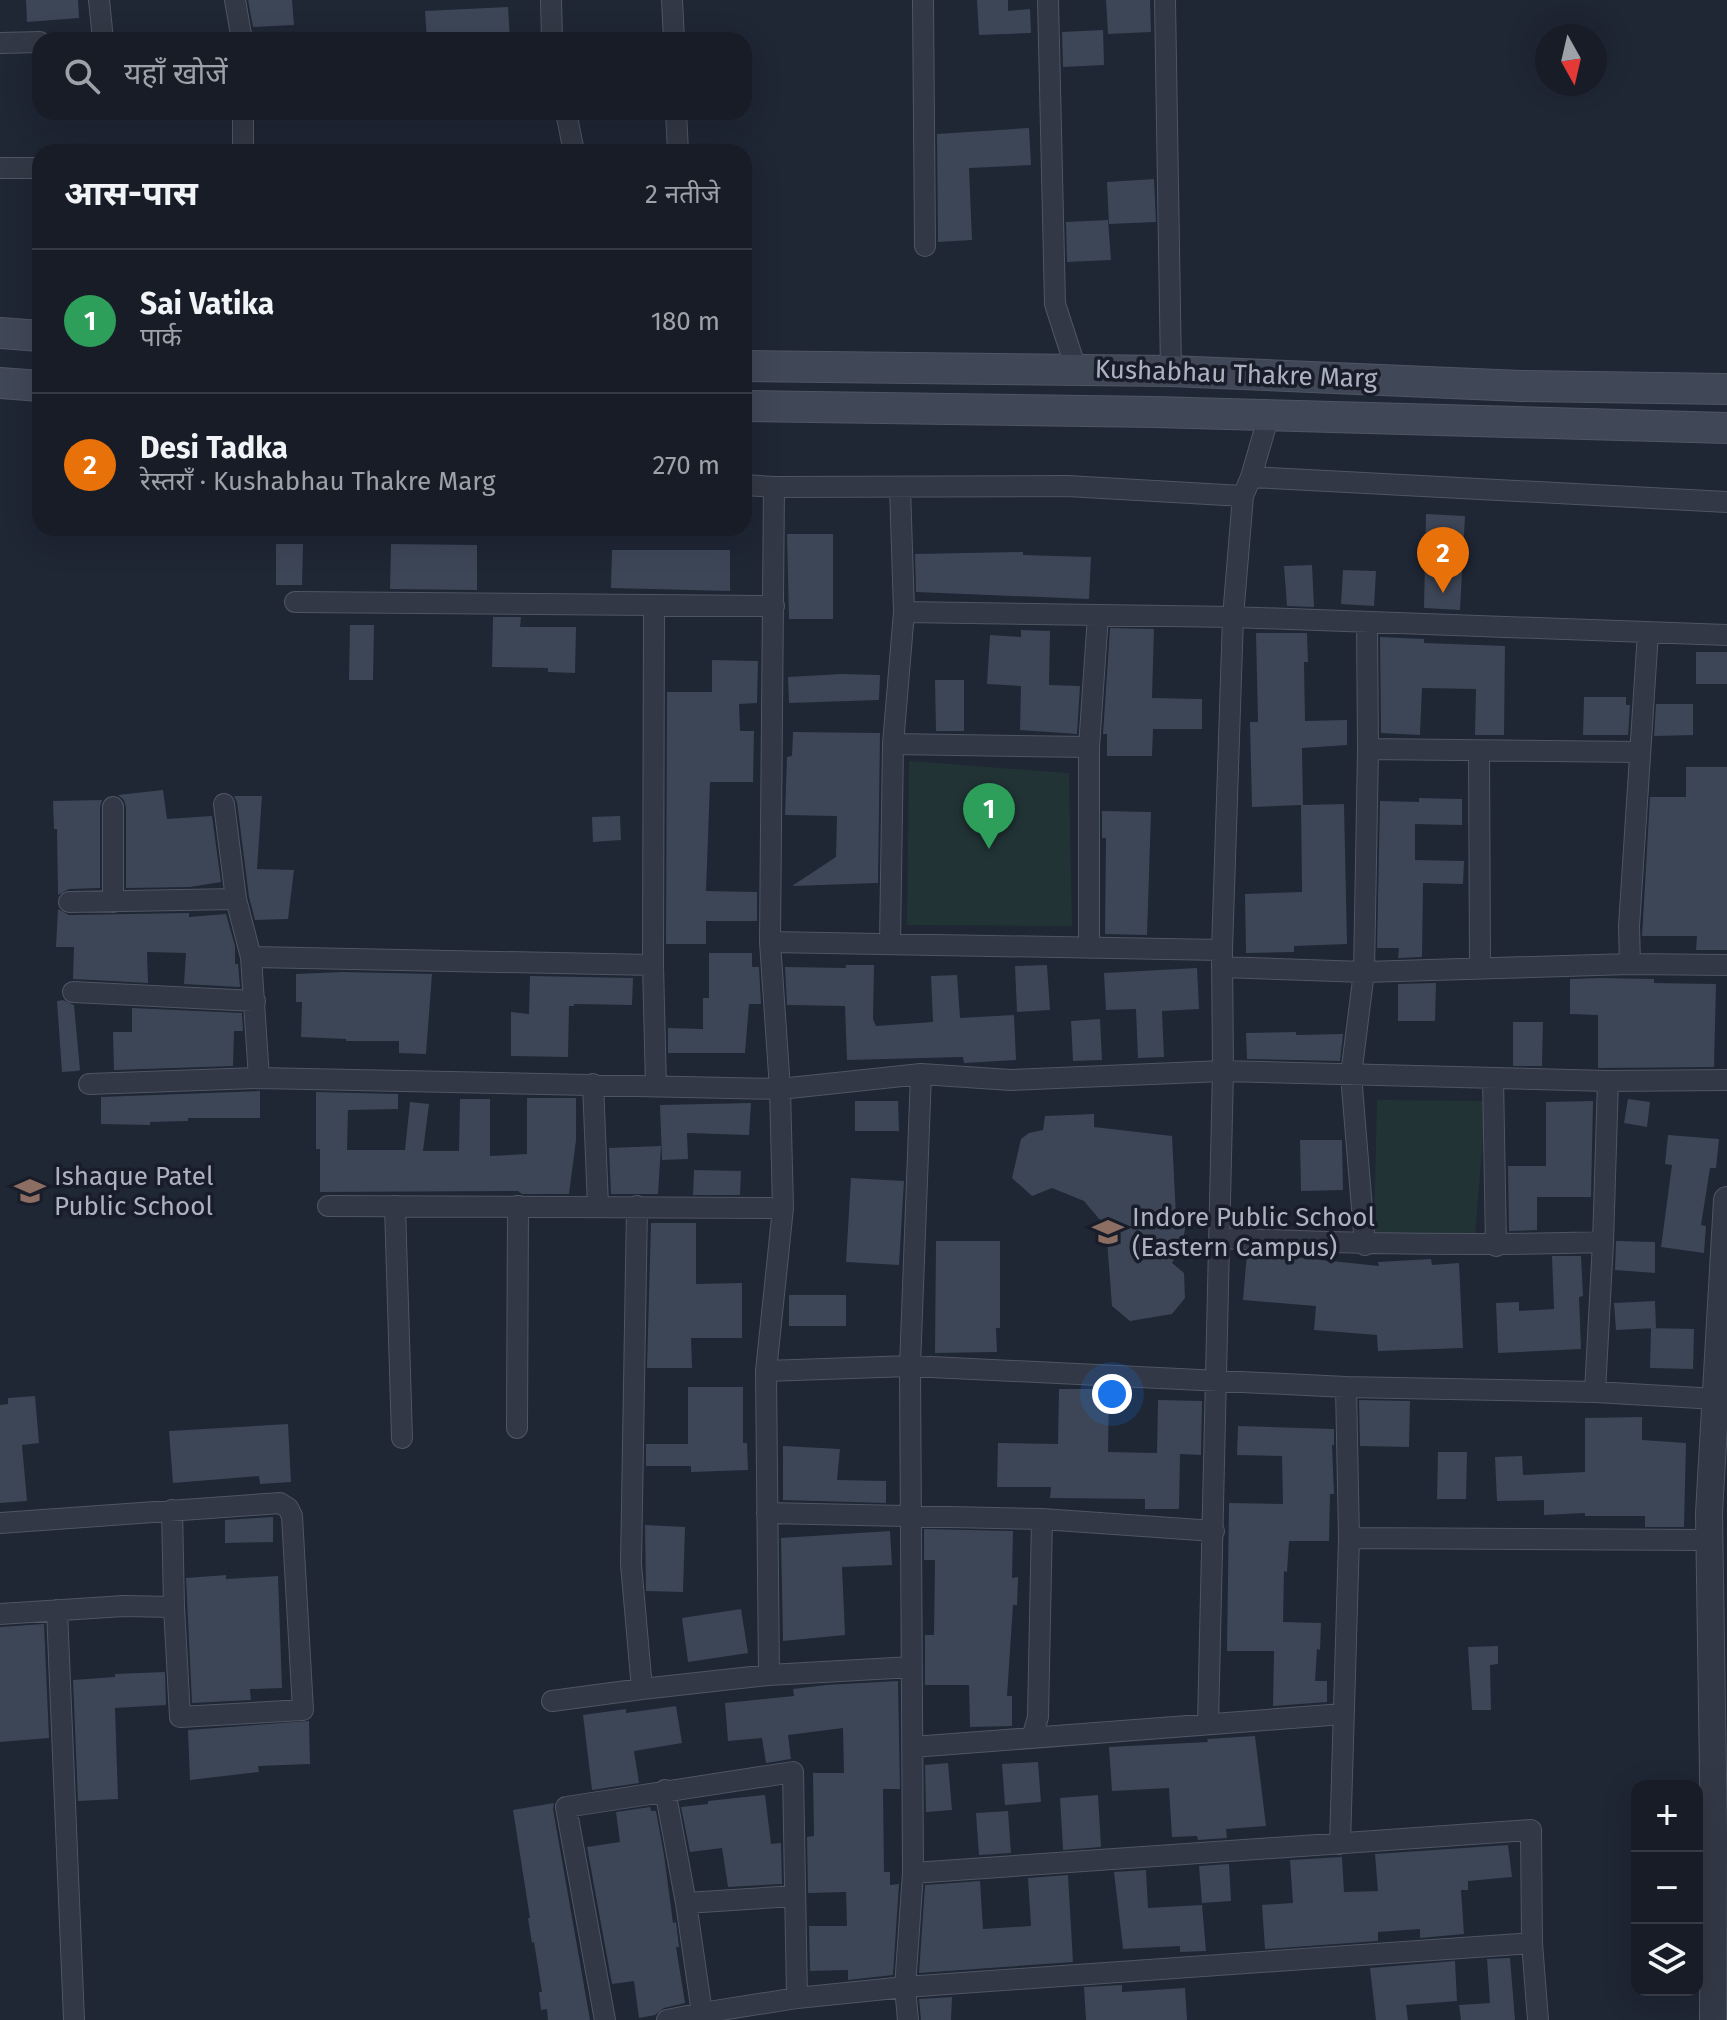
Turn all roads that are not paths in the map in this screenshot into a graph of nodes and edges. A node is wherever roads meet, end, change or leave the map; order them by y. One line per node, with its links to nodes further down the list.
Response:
1 (99, 0): 8 (street)
2 (235, 0): 9 (street)
3 (551, 0): 10 (street)
4 (672, 0): 11 (street)
5 (923, 0): 22 (street)
6 (1048, 0): 26 (street)
7 (1165, 0): 27 (street)
8 (102, 32)
9 (241, 32)
10 (552, 32)
11 (674, 32)
12 (32, 42): 13 (street)
13 (0, 43)
14 (243, 120): 17 (street)
15 (568, 120): 18 (street)
16 (676, 120): 19 (street)
17 (243, 144)
18 (572, 144)
19 (678, 144)
20 (0, 168): 21 (street)
21 (32, 168)
22 (925, 246)
23 (0, 333): 24 (main road)
24 (32, 335)
25 (752, 366): 26 (main road, Kushabhau Thakre Marg)
26 (1076, 369): 27 (main road, Kushabhau Thakre Marg)
27 (1171, 371): 30 (main road, Kushabhau Thakre Marg)
28 (0, 383): 29 (main road)
29 (32, 385)
30 (1727, 389)
31 (752, 406): 32 (main road, Kushabhau Thakre Marg)
32 (1269, 415): 33 (main road, Kushabhau Thakre Marg); 35 (street)
33 (1727, 428)
34 (752, 486): 36 (street)
35 (1247, 486): 37 (street); 38 (street); 44 (street)
36 (774, 487): 37 (street); 41 (street)
37 (900, 487): 42 (street)
38 (1727, 502)
39 (295, 602): 40 (street)
40 (654, 605): 41 (street); 64 (street)
41 (774, 606): 58 (street)
42 (904, 612): 43 (street); 48 (street)
43 (1098, 615): 44 (street); 49 (street)
44 (1233, 617): 45 (street); 62 (street)
45 (1367, 623): 46 (street); 50 (street)
46 (1648, 632): 47 (street); 52 (street)
47 (1727, 635)
48 (893, 744): 49 (street); 59 (street)
49 (1089, 747): 60 (street)
50 (1368, 749): 51 (street); 67 (street)
51 (1479, 751): 52 (street); 66 (street)
52 (1640, 752): 63 (street)
53 (224, 804): 55 (street)
54 (113, 807): 57 (street)
55 (236, 899): 57 (street); 61 (street)
56 (69, 902): 57 (street)
57 (113, 902)
58 (770, 942): 59 (street); 80 (street)
59 (890, 944): 60 (street)
60 (1089, 948): 62 (street)
61 (251, 957): 64 (street); 69 (street)
62 (1222, 958): 67 (street); 70 (street)
63 (1630, 964): 65 (street); 66 (street)
64 (653, 965): 79 (street)
65 (1727, 965)
66 (1480, 968): 67 (street)
67 (1364, 972): 72 (street)
68 (73, 992): 69 (street)
69 (255, 1001): 73 (street)
70 (1223, 1071): 71 (street); 72 (street); 88 (street)
71 (921, 1074): 80 (street); 93 (street)
72 (1351, 1075): 74 (street); 90 (street)
73 (259, 1078): 77 (street); 78 (street)
74 (1493, 1078): 76 (street); 91 (street)
75 (1727, 1080): 76 (street)
76 (1608, 1081): 89 (street)
77 (89, 1084)
78 (593, 1084): 79 (street); 85 (street)
79 (656, 1087): 80 (street)
80 (780, 1089): 87 (street)
81 (1727, 1200): 92 (street)
82 (328, 1206): 83 (street)
83 (395, 1206): 84 (street); 100 (street)
84 (518, 1206): 85 (street); 99 (street)
85 (598, 1206): 86 (street)
86 (637, 1206): 87 (street); 114 (street)
87 (783, 1208): 94 (street)
88 (1220, 1238): 90 (street); 95 (street)
89 (1603, 1242): 91 (street); 97 (street)
90 (1365, 1245): 91 (street)
91 (1496, 1246)
92 (1724, 1333): 98 (street)
93 (910, 1366): 94 (street); 95 (street); 103 (street)
94 (766, 1371): 102 (street)
95 (1214, 1380): 96 (street); 106 (street)
96 (1346, 1387): 97 (street); 107 (street)
97 (1595, 1392): 98 (street)
98 (1717, 1399): 108 (street)
99 (517, 1428)
100 (402, 1438)
101 (172, 1510): 105 (street); 109 (street); 109 (street)
102 (767, 1513): 103 (street); 113 (street)
103 (910, 1516): 104 (street); 112 (street)
104 (1042, 1519): 106 (street); 118 (street)
105 (0, 1523)
106 (1214, 1531): 117 (street)
107 (1349, 1538): 108 (street); 116 (street)
108 (1709, 1540): 134 (street)
109 (174, 1607): 110 (street)
110 (57, 1610): 111 (street); 129 (street)
111 (0, 1614)
112 (912, 1667): 113 (street); 119 (street)
113 (769, 1675): 114 (street)
114 (642, 1689): 115 (street)
115 (552, 1701)
116 (1343, 1714): 117 (street); 121 (street)
117 (1208, 1724): 118 (street)
118 (1032, 1738): 119 (street)
119 (913, 1747): 122 (street)
120 (665, 1790): 123 (street); 124 (street); 130 (street)
121 (1340, 1844): 122 (street); 125 (street)
122 (913, 1873): 126 (street)
123 (794, 1896): 124 (street); 127 (street)
124 (686, 1903): 128 (street)
125 (1532, 1943): 126 (street); 133 (street)
126 (905, 1987): 127 (street); 132 (street)
127 (797, 1998): 128 (street)
128 (702, 2013): 131 (street)
129 (74, 2020)
130 (605, 2020)
131 (667, 2020)
132 (908, 2020)
133 (1538, 2020)
134 (1713, 2020)

